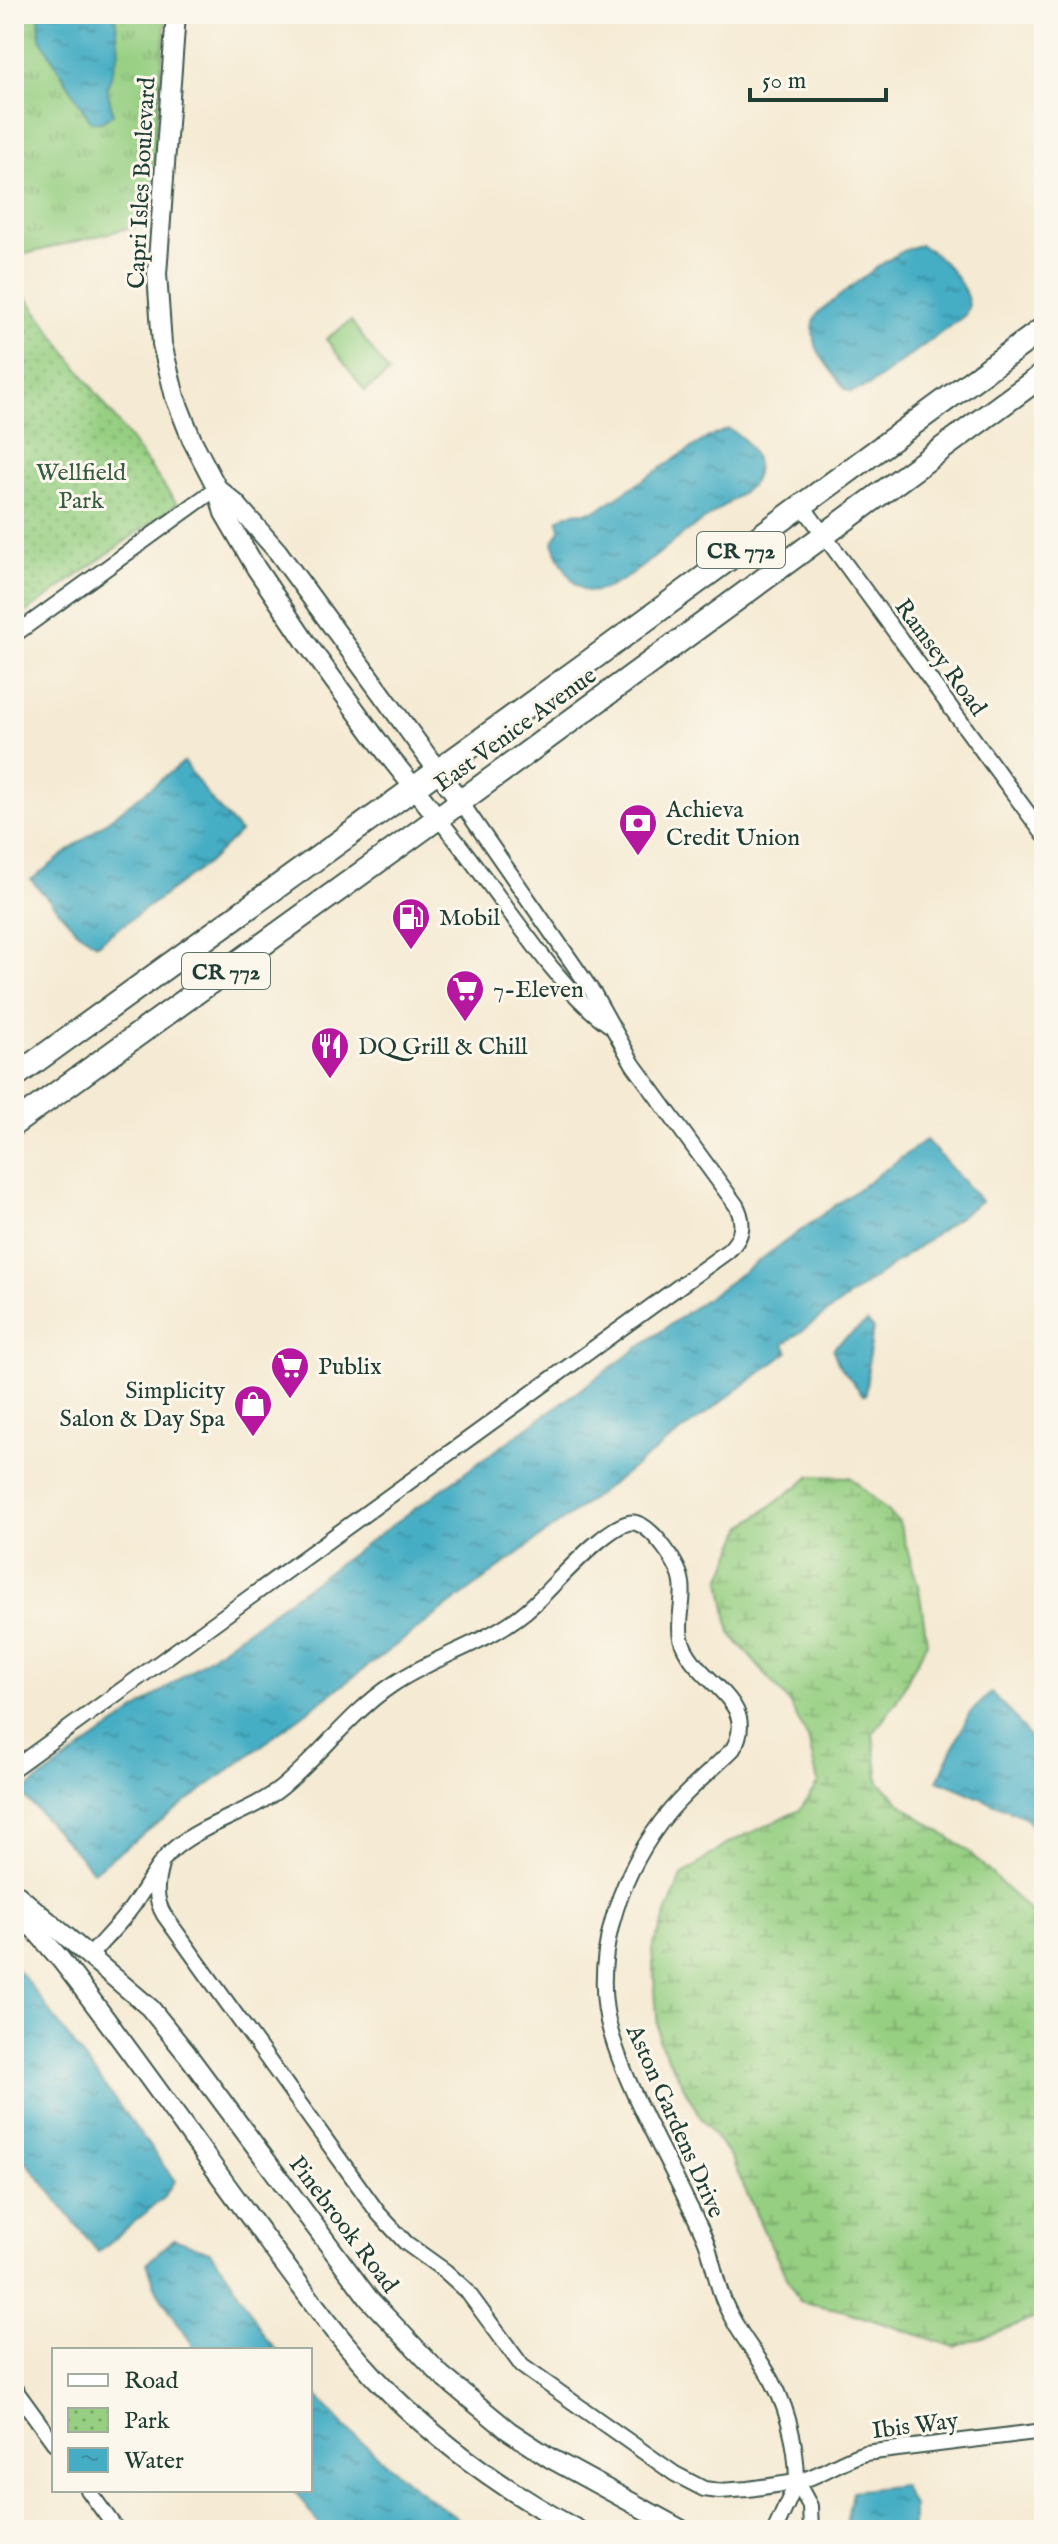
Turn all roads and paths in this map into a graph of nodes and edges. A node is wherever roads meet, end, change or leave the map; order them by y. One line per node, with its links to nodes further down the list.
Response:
1 (176, 14): 4 (street, Capri Isles Boulevard)
2 (1044, 328): 5 (main road, East Venice Avenue / CR 772)
3 (1044, 374): 6 (main road, East Venice Avenue / CR 772)
4 (217, 488): 7 (street); 8 (street, Capri Isles Boulevard); 9 (street, Capri Isles Boulevard)
5 (802, 505): 6 (street, Ramsey Road); 8 (main road, East Venice Avenue / CR 772)
6 (823, 536): 10 (main road, East Venice Avenue / CR 772); 12 (street, Ramsey Road)
7 (14, 635)
8 (437, 770): 9 (main road, East Venice Avenue / CR 772); 10 (street, Capri Isles Boulevard)
9 (413, 789): 11 (street, Capri Isles Boulevard); 13 (main road, East Venice Avenue / CR 772)
10 (460, 801): 11 (main road, East Venice Avenue / CR 772); 14 (street)
11 (438, 818): 14 (street); 17 (main road, East Venice Avenue / CR 772)
12 (1044, 835)
13 (125, 997): 15 (main road, East Venice Avenue / CR 772); 16 (main road)
14 (611, 1027): 18 (street)
15 (14, 1077)
16 (14, 1093)
17 (14, 1124)
18 (14, 1768)
19 (161, 1865): 22 (street, Aston Gardens Drive); 23 (street); 28 (street, Aston Gardens Drive)
20 (14, 1892): 24 (street, Pinebrook Road)
21 (14, 1912): 31 (street)
22 (128, 1912): 23 (street); 24 (street, Aston Gardens Drive)
23 (164, 1915): 28 (street)
24 (89, 1957): 32 (street, Pinebrook Road)
25 (14, 2388): 27 (street)
26 (1044, 2431): 28 (street, Ibis Way)
27 (52, 2440)
28 (797, 2482): 33 (street, Aston Gardens Drive); 34 (street, Aston Gardens Drive)
29 (89, 2492): 30 (street)
30 (117, 2530)
31 (578, 2530)
32 (682, 2530)
33 (775, 2530)
34 (811, 2530)

